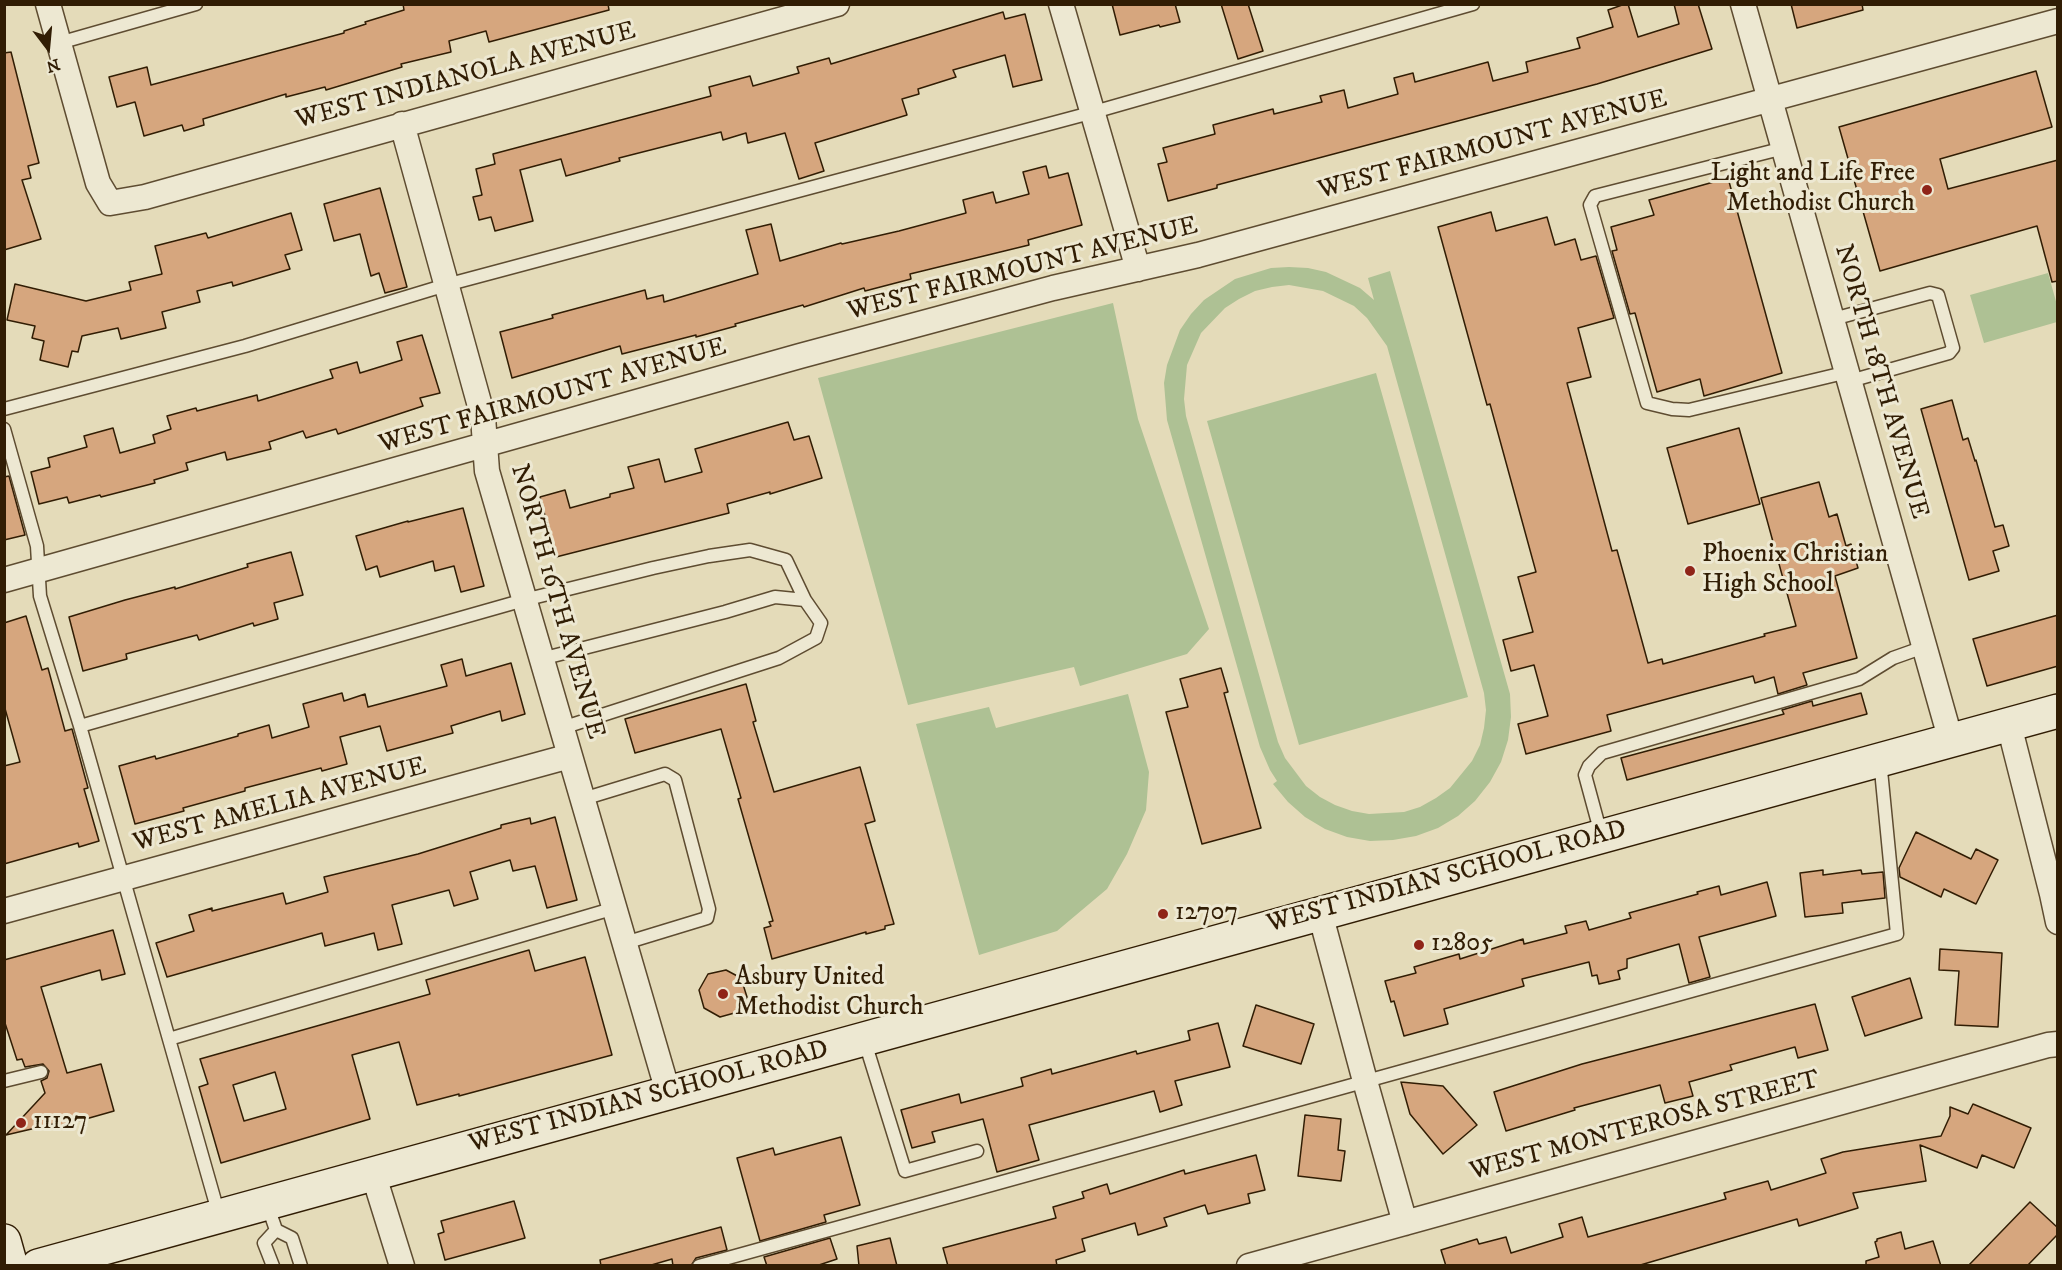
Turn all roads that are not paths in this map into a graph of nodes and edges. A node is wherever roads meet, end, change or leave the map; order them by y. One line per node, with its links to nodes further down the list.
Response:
1 (48, 4): 8 (street)
2 (196, 4): 8 (lane)
3 (837, 4): 11 (street, WEST INDIANOLA AVENUE)
4 (1061, 4): 10 (street)
5 (1473, 4): 10 (lane)
6 (1743, 4): 9 (street, NORTH 18TH AVENUE)
7 (2058, 21): 9 (street, WEST FAIRMOUNT AVENUE)
8 (59, 43): 11 (street, WEST INDIANOLA AVENUE)
9 (1770, 100): 12 (street, NORTH 18TH AVENUE); 13 (street, WEST FAIRMOUNT AVENUE)
10 (1094, 112): 13 (street); 14 (lane)
11 (402, 124): 14 (street, NORTH 16TH AVENUE)
12 (1784, 148): 15 (street, NORTH 18TH AVENUE); 16 (lane)
13 (1138, 269): 19 (street, WEST FAIRMOUNT AVENUE)
14 (446, 285): 17 (lane); 19 (street, NORTH 16TH AVENUE)
15 (1833, 319): 16 (street, NORTH 18TH AVENUE); 16 (lane)
16 (1849, 376): 24 (street, NORTH 18TH AVENUE)
17 (4, 409)
18 (4, 429): 20 (lane)
19 (484, 446): 20 (street, WEST FAIRMOUNT AVENUE); 22 (street, NORTH 16TH AVENUE)
20 (39, 571): 21 (street, WEST FAIRMOUNT AVENUE); 28 (lane)
21 (4, 580)
22 (524, 600): 23 (lane); 25 (street, NORTH 16TH AVENUE); 28 (lane)
23 (805, 600): 25 (lane); 29 (lane)
24 (1924, 647): 30 (street, NORTH 18TH AVENUE); 34 (lane)
25 (541, 659): 29 (street, NORTH 16TH AVENUE)
26 (2058, 711): 27 (main road, WEST INDIAN SCHOOL ROAD)
27 (2009, 725): 30 (main road, WEST INDIAN SCHOOL ROAD); 39 (street)
28 (80, 726): 35 (lane)
29 (562, 728): 31 (street, NORTH 16TH AVENUE)
30 (1951, 741): 32 (main road, WEST INDIAN SCHOOL ROAD)
31 (570, 756): 33 (street, NORTH 16TH AVENUE); 35 (street, WEST AMELIA AVENUE)
32 (1880, 760): 34 (main road, WEST INDIAN SCHOOL ROAD); 45 (lane)
33 (583, 800): 36 (street, NORTH 16TH AVENUE); 40 (lane)
34 (1602, 836): 38 (main road, WEST INDIAN SCHOOL ROAD)
35 (123, 878): 37 (street, WEST AMELIA AVENUE); 42 (lane)
36 (615, 908): 40 (street, NORTH 16TH AVENUE); 42 (lane)
37 (4, 911)
38 (1320, 913): 41 (main road, WEST INDIAN SCHOOL ROAD); 45 (street)
39 (2058, 922)
40 (625, 943): 47 (street, NORTH 16TH AVENUE)
41 (864, 1038): 47 (main road, WEST INDIAN SCHOOL ROAD); 48 (lane)
42 (169, 1039): 50 (lane)
43 (2058, 1044): 52 (street, WEST MONTEROSA STREET)
44 (41, 1072): 46 (lane)
45 (1365, 1081): 52 (street); 59 (lane)
46 (4, 1082)
47 (669, 1092): 49 (main road, WEST INDIAN SCHOOL ROAD)
48 (977, 1151)
49 (373, 1173): 51 (main road, WEST INDIAN SCHOOL ROAD); 58 (street)
50 (219, 1216): 51 (main road, WEST INDIAN SCHOOL ROAD); 55 (main road, WEST INDIAN SCHOOL ROAD)
51 (271, 1216): 56 (lane); 57 (lane)
52 (1405, 1223): 60 (street, WEST MONTEROSA STREET)
53 (4, 1241): 54 (main road)
54 (11, 1266)
55 (38, 1266)
56 (273, 1266)
57 (301, 1266)
58 (402, 1266)
59 (699, 1266)
60 (1249, 1266)

